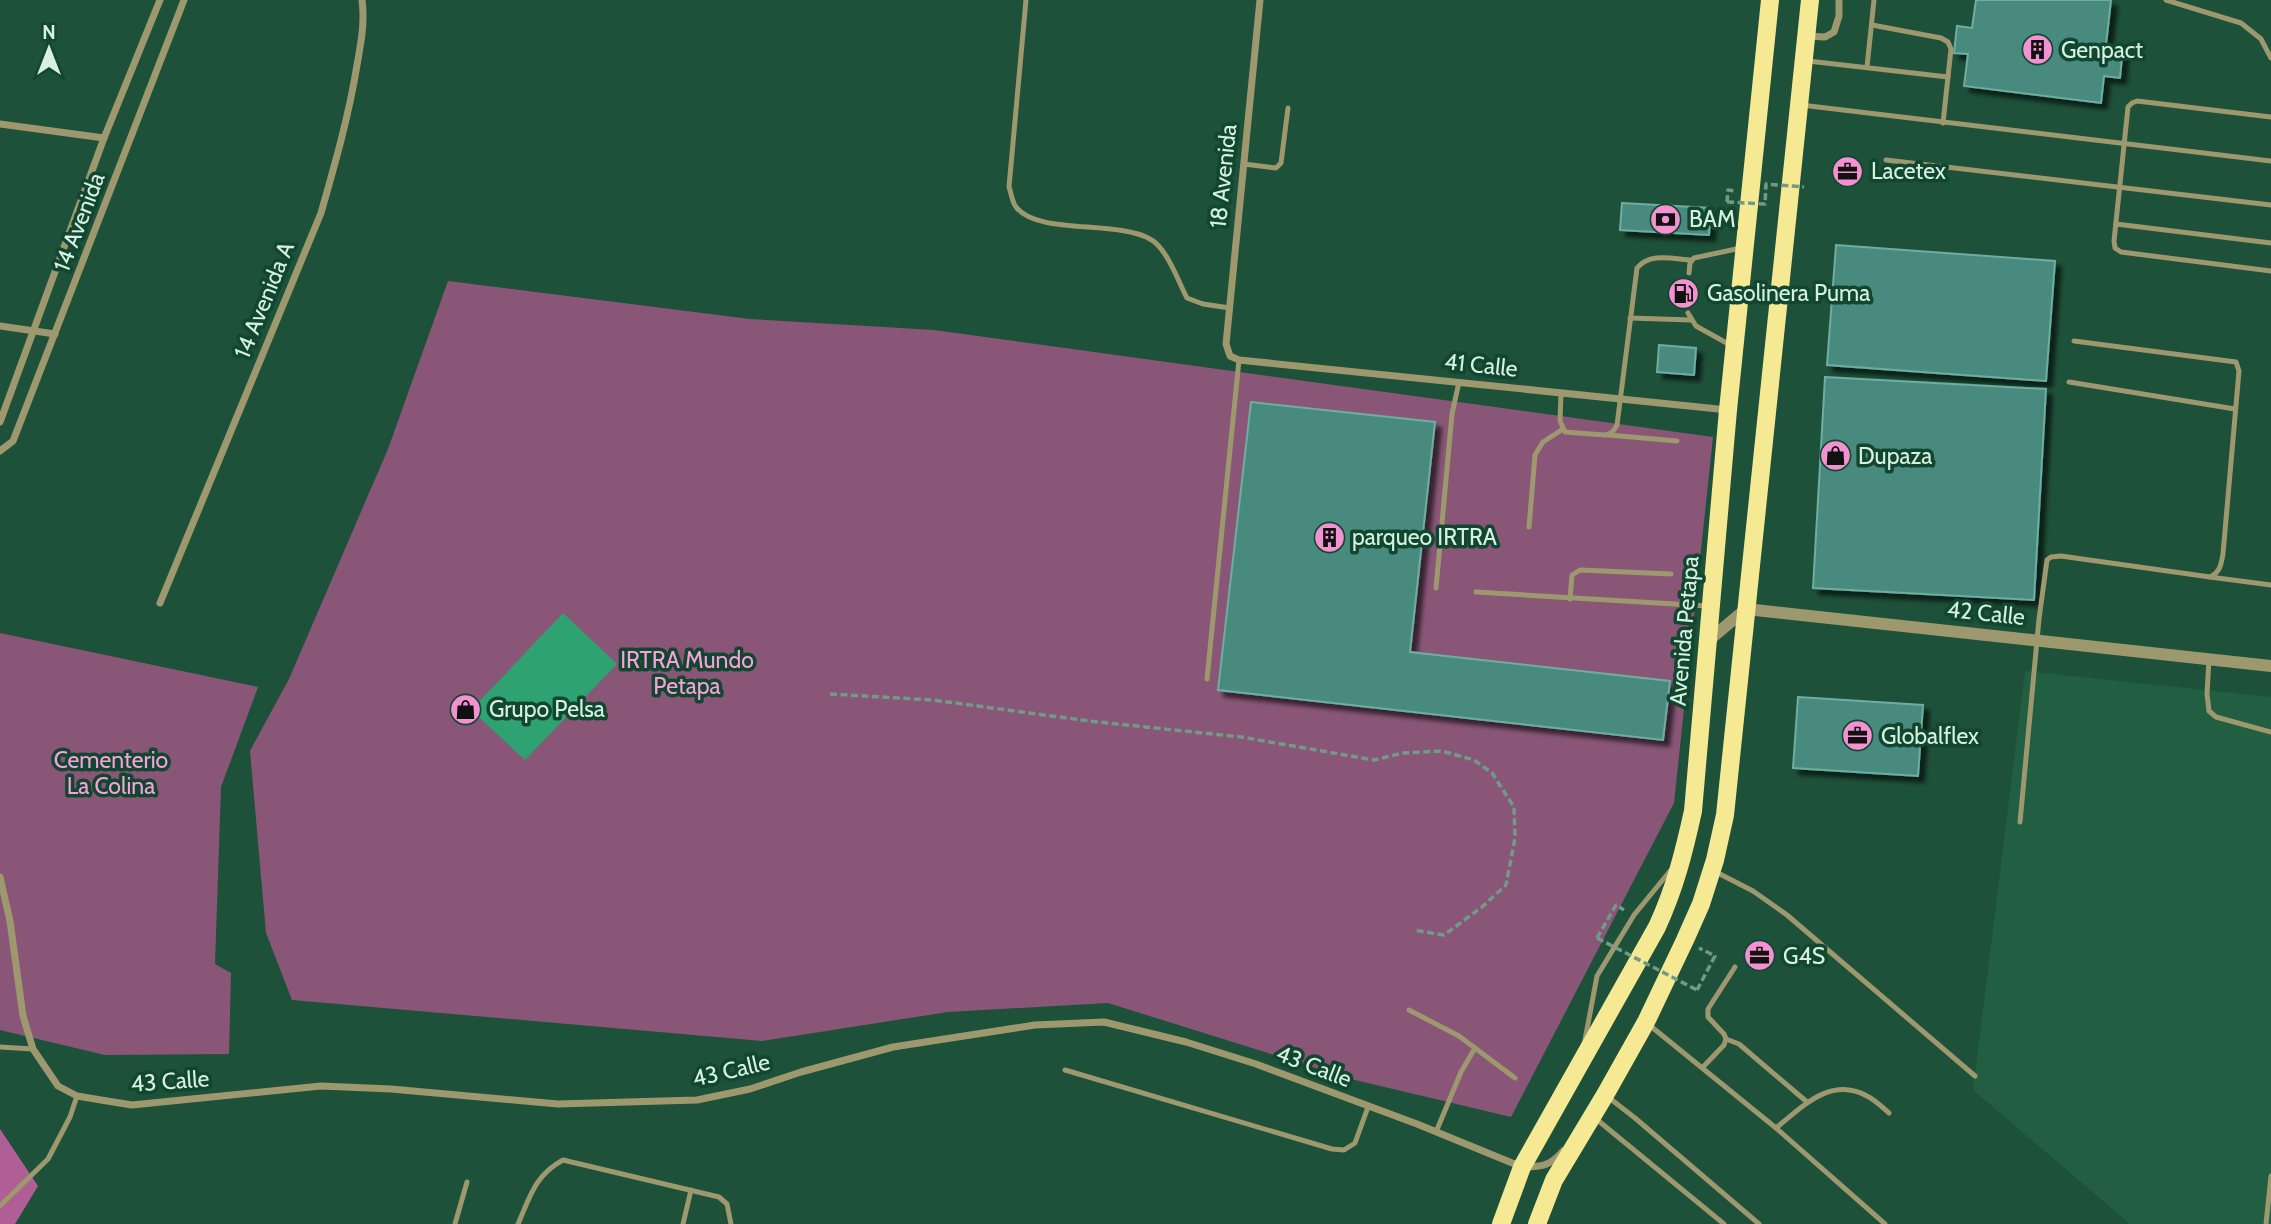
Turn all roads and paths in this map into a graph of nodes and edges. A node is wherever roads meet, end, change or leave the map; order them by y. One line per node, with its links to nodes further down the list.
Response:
1 (160, 0): 22 (street, 14 Avenida)
2 (184, 0): 41 (street, 14 Avenida)
3 (362, 0): 64 (street, 14 Avenida A)
4 (1026, 0): 37 (lane)
5 (1260, 0): 26 (street, 18 Avenida)
6 (1770, 0): 33 (main road, Avenida Petapa)
7 (1810, 0): 12 (main road)
8 (1839, 0): 12 (street)
9 (1874, 0): 11 (lane)
10 (2166, 0): 13 (lane)
11 (1872, 25): 15 (lane); 16 (lane)
12 (1806, 36): 14 (main road)
13 (2271, 58)
14 (1803, 60): 15 (lane); 17 (main road)
15 (1867, 67): 16 (lane)
16 (1948, 77): 20 (lane)
17 (1798, 105): 20 (lane); 66 (main road)
18 (1287, 108): 26 (lane)
19 (2271, 117): 23 (lane)
20 (1944, 123): 23 (lane)
21 (0, 124): 22 (street)
22 (104, 138): 40 (street, 14 Avenida)
23 (2125, 145): 25 (lane); 28 (lane)
24 (1886, 160): 28 (lane)
25 (2271, 161)
26 (1244, 164): 37 (street, 18 Avenida)
27 (1804, 187): 29 (path, bridge)
28 (2120, 188): 30 (lane); 31 (lane)
29 (1728, 190)
30 (2271, 205)
31 (2116, 224): 32 (lane); 35 (lane)
32 (2271, 243)
33 (1745, 248): 34 (lane); 43 (main road, Avenida Petapa)
34 (1692, 260): 36 (lane); 38 (lane)
35 (2271, 271)
36 (1689, 273)
37 (1230, 308): 44 (street, 18 Avenida)
38 (1630, 318): 43 (lane); 49 (lane)
39 (0, 326): 40 (street)
40 (32, 330): 41 (street); 52 (street, 14 Avenida)
41 (55, 334): 56 (street, 14 Avenida)
42 (2074, 341): 50 (lane)
43 (1735, 347): 51 (main road, Avenida Petapa)
44 (1230, 356): 45 (street, 41 Calle)
45 (1239, 360): 46 (street, 41 Calle); 71 (lane)
46 (1459, 382): 48 (street, 41 Calle); 61 (lane)
47 (2069, 382): 50 (lane)
48 (1561, 393): 49 (street, 41 Calle); 53 (lane)
49 (1619, 398): 51 (street, 41 Calle); 54 (lane)
50 (2235, 409): 59 (lane)
51 (1728, 410): 65 (main road, Avenida Petapa)
52 (0, 422)
53 (1563, 429): 54 (lane); 57 (lane)
54 (1609, 435): 55 (lane)
55 (1677, 440)
56 (0, 451)
57 (1529, 527)
58 (1671, 574): 63 (lane)
59 (2210, 577): 60 (lane); 67 (lane)
60 (2271, 585)
61 (1436, 588)
62 (1476, 593): 63 (lane)
63 (1570, 599): 65 (lane)
64 (160, 603)
65 (1711, 607): 68 (main road, Avenida Petapa)
66 (1746, 609): 67 (street, 42 Calle); 68 (street); 76 (main road)
67 (2037, 639): 69 (street, 42 Calle); 74 (lane)
68 (1708, 641): 75 (main road, Avenida Petapa)
69 (2209, 659): 70 (street, 42 Calle); 73 (lane)
70 (2271, 666)
71 (1207, 678)
72 (830, 694): 79 (path)
73 (2271, 732)
74 (2020, 822)
75 (1684, 856): 88 (main road, Avenida Petapa); 88 (lane)
76 (1712, 870): 83 (main road); 91 (lane)
77 (0, 877): 87 (street, 43 Calle)
78 (1616, 905): 80 (path, bridge)
79 (1413, 930)
80 (1715, 956)
81 (1735, 967): 84 (lane)
82 (1409, 1010): 86 (lane)
83 (1646, 1022): 89 (lane); 93 (main road)
84 (1726, 1039): 89 (lane); 95 (lane)
85 (0, 1047): 87 (lane)
86 (1475, 1048): 92 (lane); 100 (lane)
87 (33, 1049): 94 (street, 43 Calle)
88 (1582, 1061): 101 (main road, Avenida Petapa)
89 (1703, 1067): 99 (lane)
90 (1065, 1070): 96 (lane)
91 (1975, 1076)
92 (1516, 1078)
93 (1605, 1095): 98 (main road); 113 (lane)
94 (77, 1096): 96 (street, 43 Calle); 105 (lane)
95 (1807, 1102): 97 (lane); 99 (lane)
96 (1368, 1107): 100 (street, 43 Calle)
97 (1889, 1112)
98 (1590, 1119): 101 (street); 111 (main road); 112 (lane)
99 (1776, 1128): 114 (lane)
100 (1436, 1132): 101 (street, 43 Calle)
101 (1522, 1167): 110 (main road, Avenida Petapa)
102 (2271, 1176): 115 (lane)
103 (467, 1182): 106 (lane)
104 (691, 1190): 107 (lane); 108 (lane); 109 (lane)
105 (0, 1206)
106 (456, 1224)
107 (518, 1224)
108 (683, 1224)
109 (731, 1224)
110 (1501, 1224)
111 (1537, 1224)
112 (1724, 1224)
113 (1759, 1224)
114 (1885, 1224)
115 (2266, 1224)

